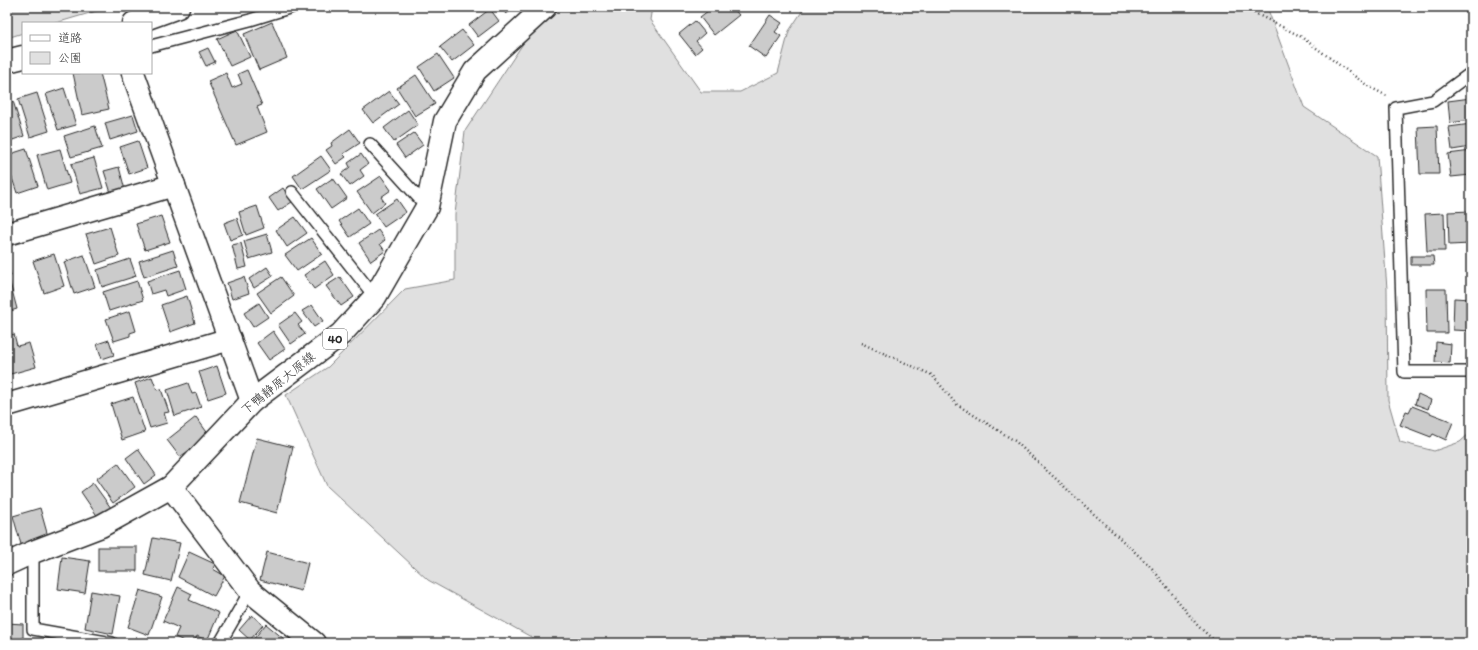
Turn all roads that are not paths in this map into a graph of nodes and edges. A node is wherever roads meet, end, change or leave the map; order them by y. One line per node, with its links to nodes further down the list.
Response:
1 (178, 7): 4 (street)
2 (292, 7): 5 (lane)
3 (545, 7): 13 (street, 下鴨静原大原線 / 40)
4 (137, 22)
5 (152, 46)
6 (22, 57): 7 (street)
7 (7, 61)
8 (1471, 73): 17 (lane)
9 (134, 74): 11 (street)
10 (370, 144): 13 (lane)
11 (174, 184): 14 (street); 16 (street)
12 (292, 192): 15 (lane)
13 (427, 207): 15 (street, 下鴨静原大原線 / 40)
14 (7, 234)
15 (375, 297): 18 (street, 下鴨静原大原線 / 40)
16 (230, 339): 18 (street); 19 (street)
17 (1471, 372)
18 (252, 401): 20 (street, 下鴨静原大原線 / 40)
19 (7, 405)
20 (171, 487): 21 (street, 下鴨静原大原線 / 40); 23 (street)
21 (33, 552): 22 (street, 下鴨静原大原線 / 40); 24 (lane)
22 (7, 564)
23 (250, 592): 25 (lane); 26 (street)
24 (112, 643)
25 (220, 643)
26 (314, 643)

